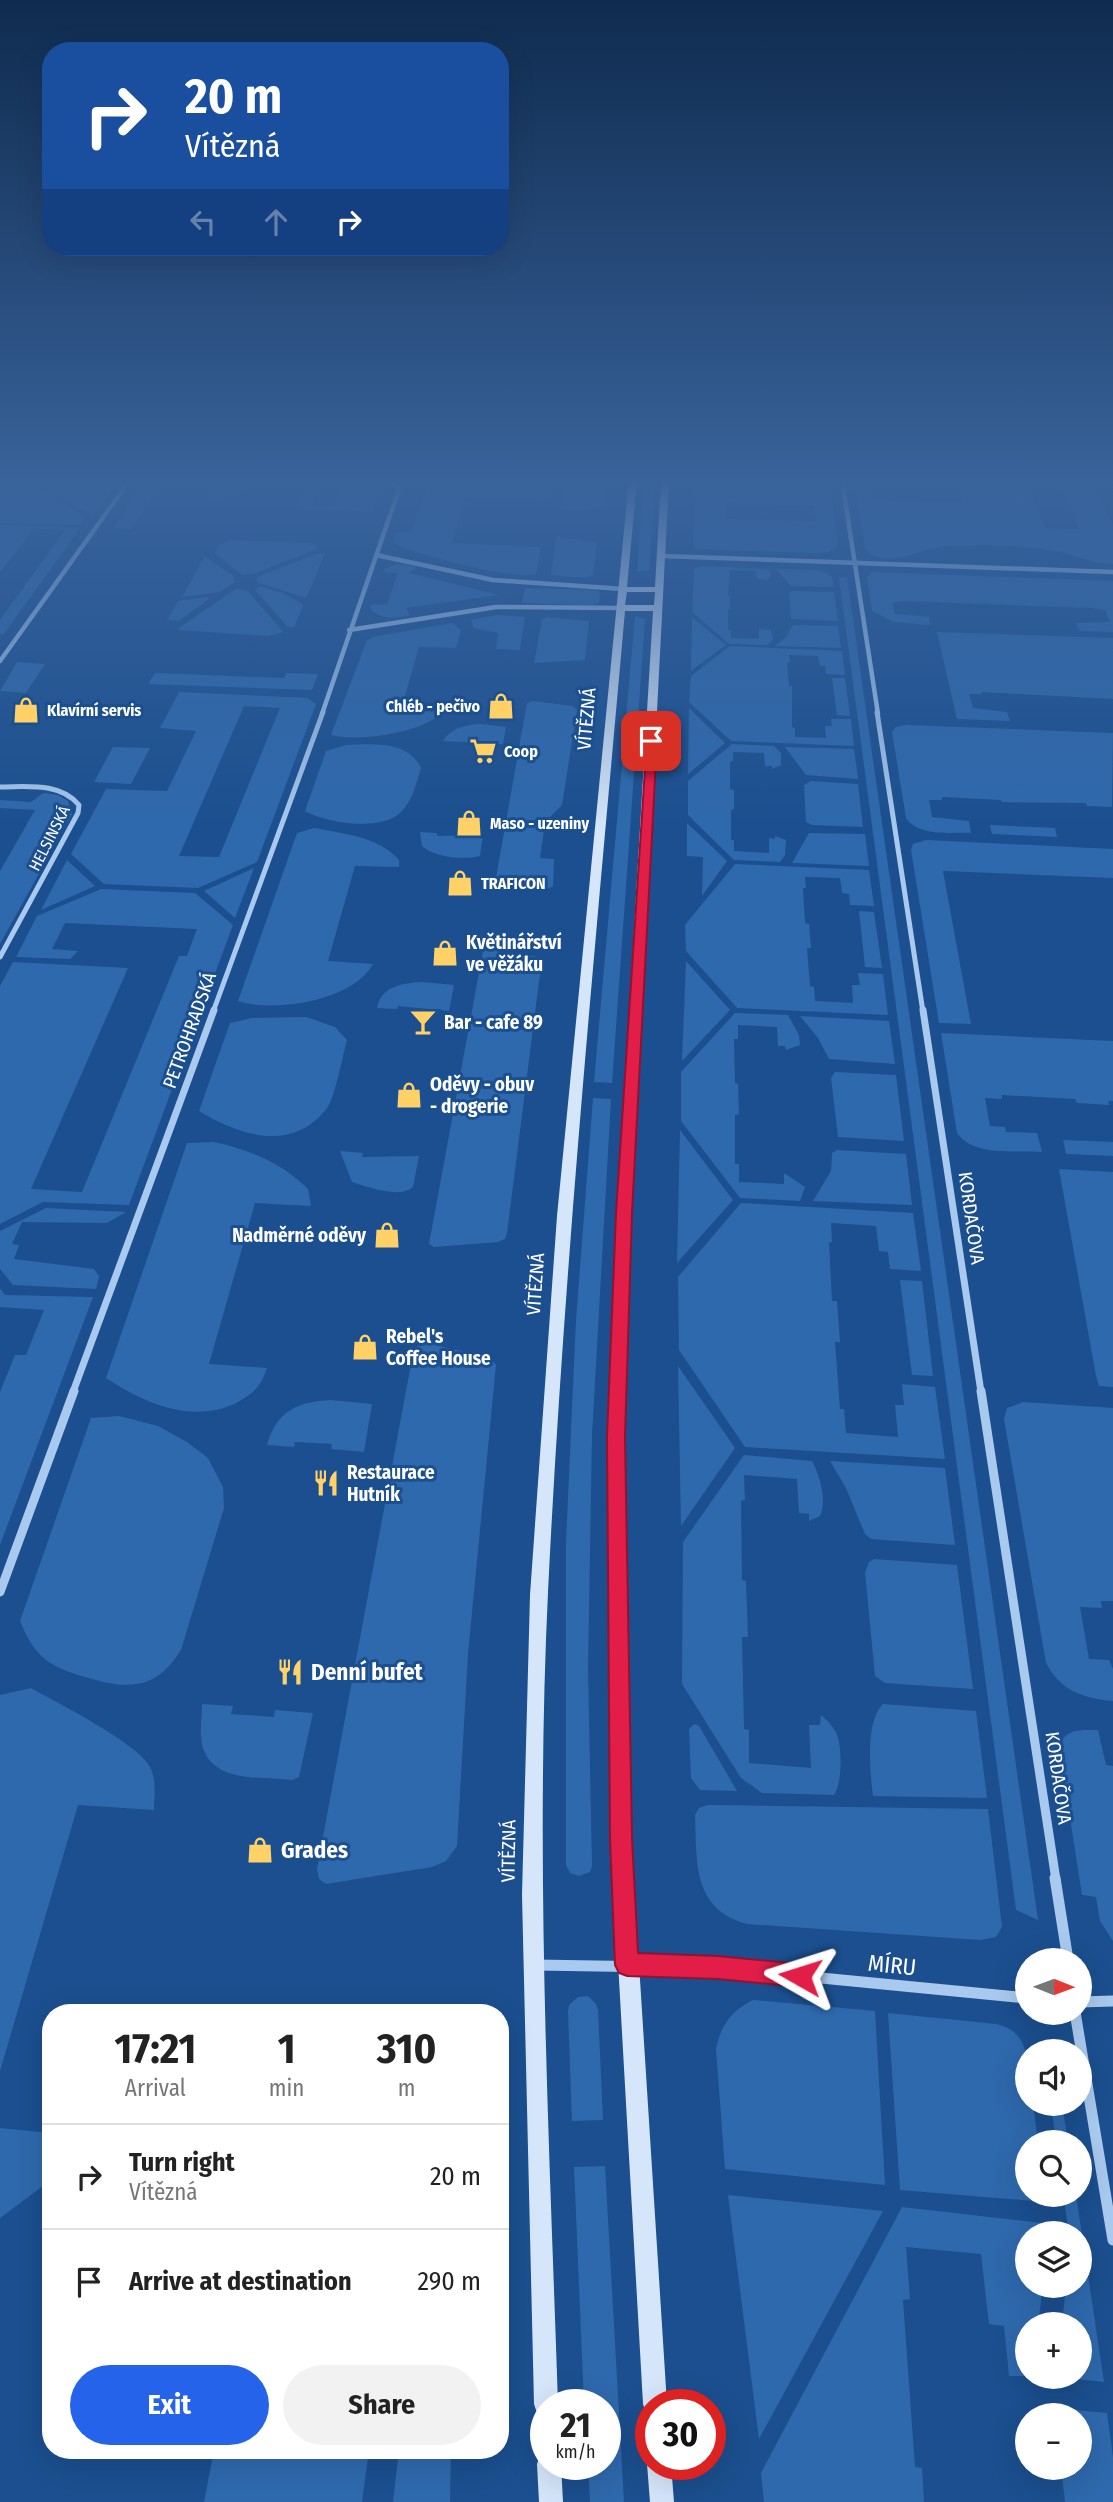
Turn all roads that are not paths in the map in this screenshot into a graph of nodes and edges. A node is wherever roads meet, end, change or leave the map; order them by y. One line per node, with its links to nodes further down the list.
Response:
1 (46, 597): 9 (street)
2 (361, 597): 8 (street, PETROHRADSKÁ)
3 (622, 597): 6 (main road, VÍTĚZNÁ)
4 (660, 597): 7 (main road)
5 (859, 597): 13 (street, KORDAČOVA)
6 (621, 608): 7 (main road); 8 (street); 14 (main road, VÍTĚZNÁ)
7 (659, 608): 15 (main road)
8 (349, 629): 12 (street, PETROHRADSKÁ)
9 (0, 661)
10 (0, 787): 11 (street, HELSINSKÁ)
11 (0, 957)
12 (0, 1592)
13 (1066, 1948)
14 (533, 1965): 15 (street); 21 (main road, VÍTĚZNÁ)
15 (627, 1965): 16 (street, MÍRU); 22 (main road)
16 (1015, 1997)
17 (1113, 2001): 18 (street)
18 (1092, 2002)
19 (1077, 2025): 20 (street)
20 (1113, 2240)
21 (546, 2389)
22 (654, 2389)
23 (550, 2480): 25 (main road)
24 (660, 2480): 26 (main road)
25 (551, 2502)
26 (662, 2502)

